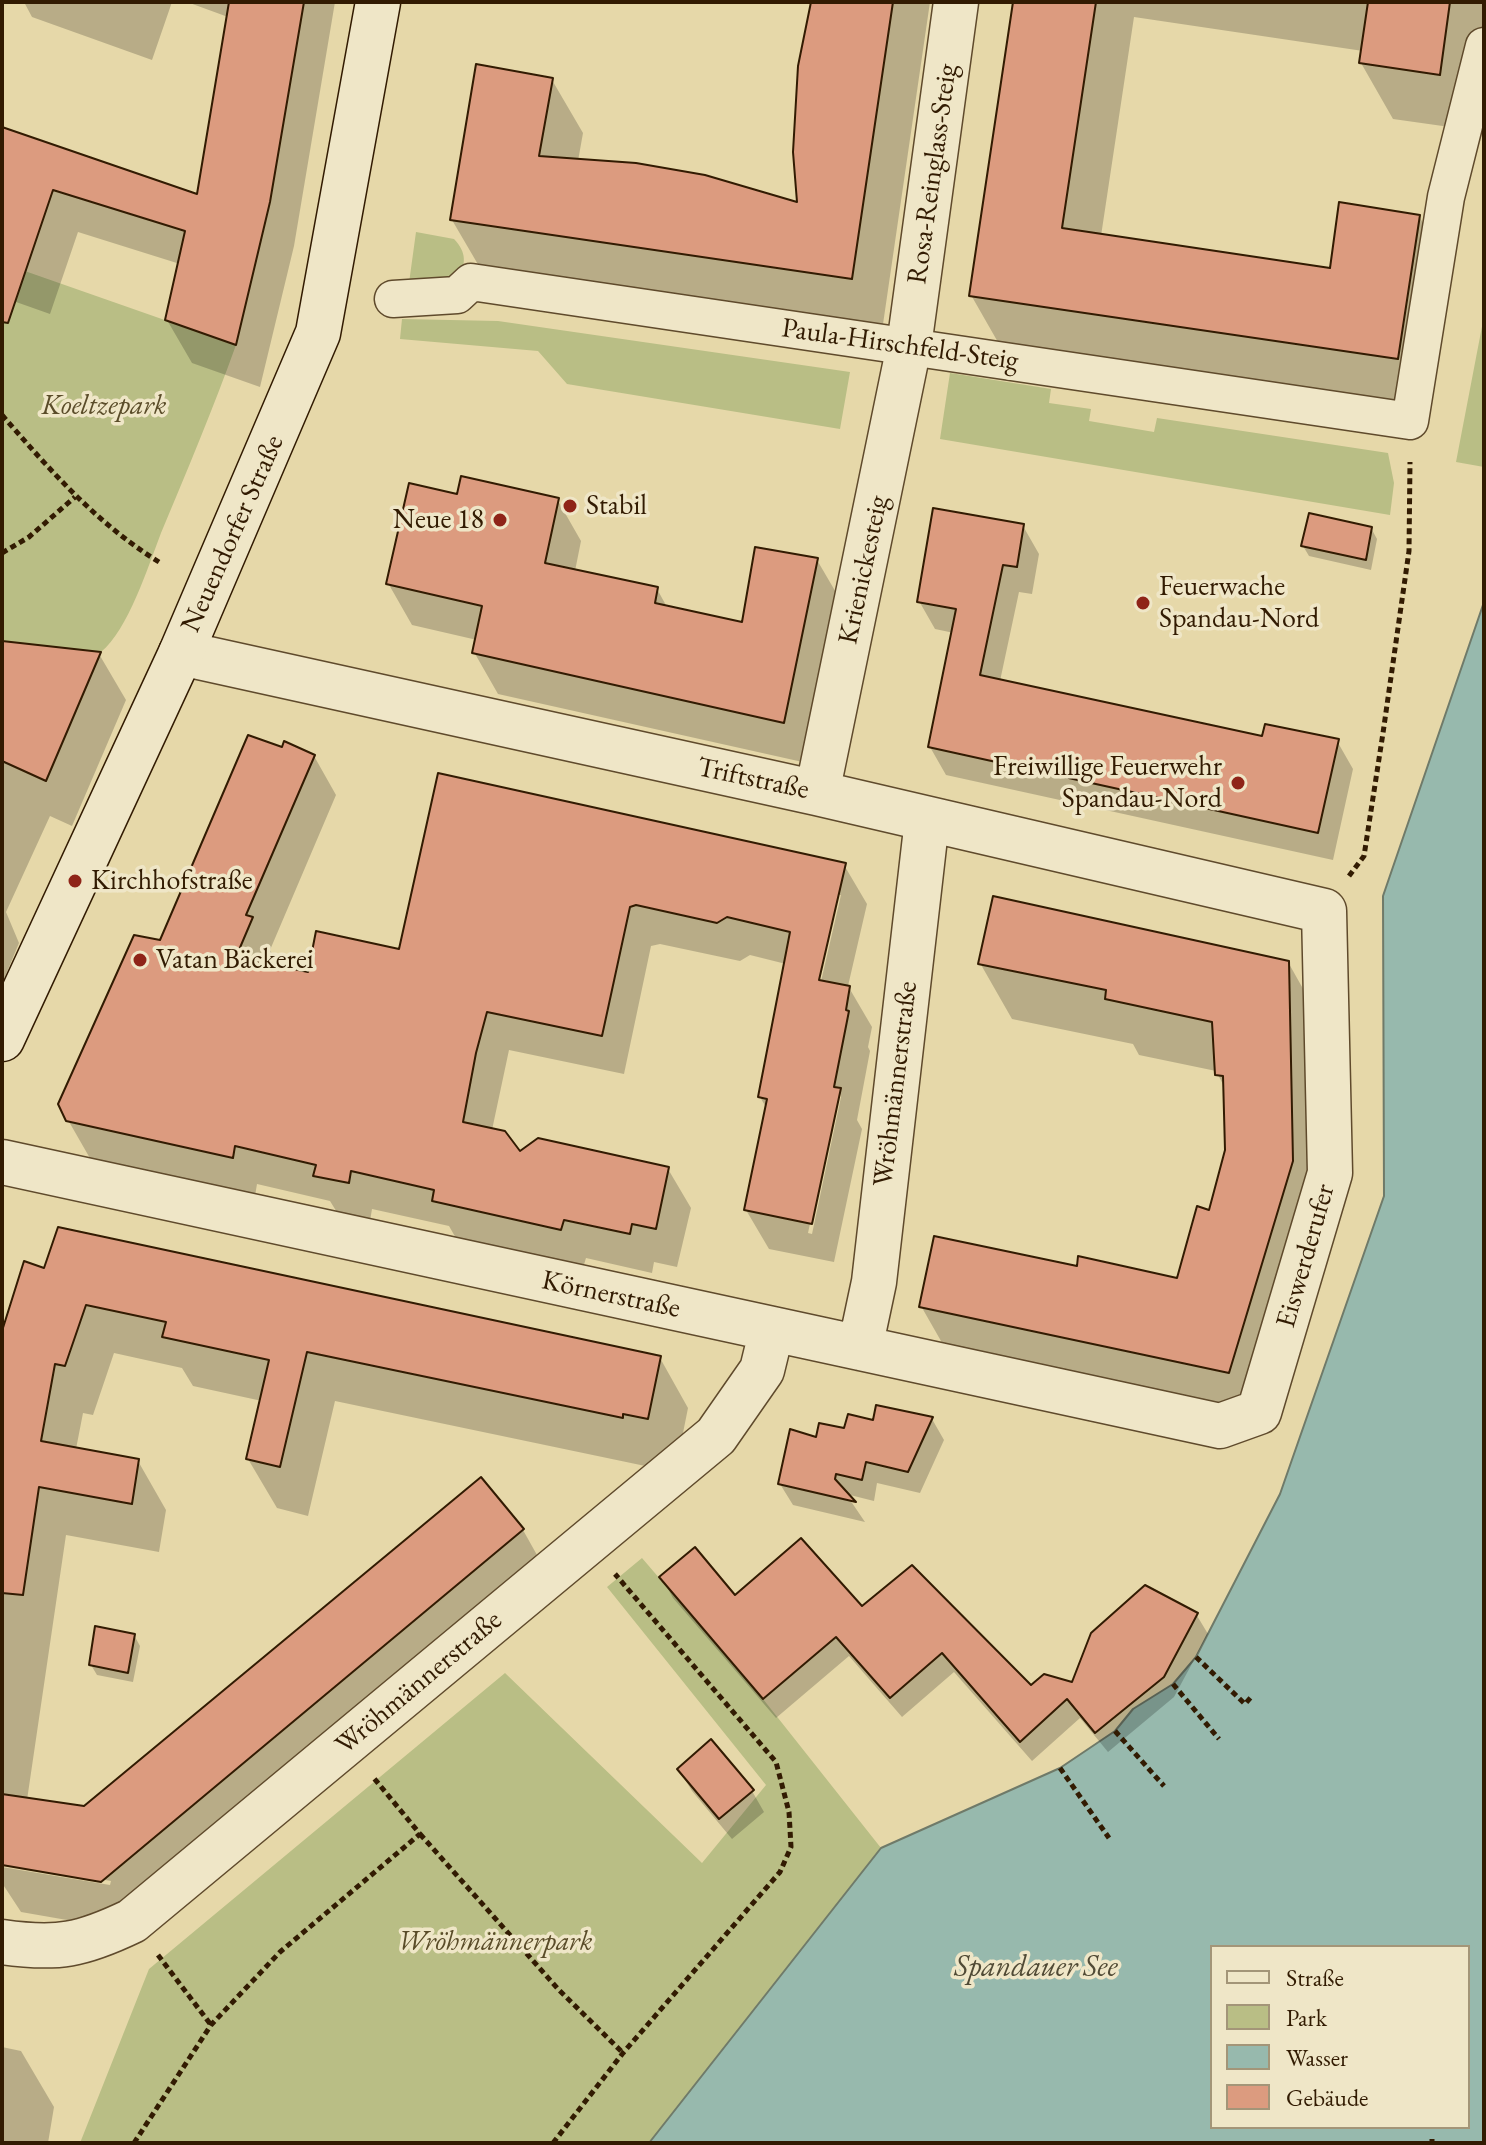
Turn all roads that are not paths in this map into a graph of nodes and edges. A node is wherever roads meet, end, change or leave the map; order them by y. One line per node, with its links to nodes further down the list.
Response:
1 (378, 2): 6 (street, Neuendorfer Straße)
2 (956, 2): 5 (street, Rosa-Reinglass-Steig)
3 (1484, 46): 5 (street, Paula-Hirschfeld-Steig)
4 (393, 299): 5 (street, Paula-Hirschfeld-Steig)
5 (909, 346): 7 (street, Krienickesteig)
6 (181, 653): 7 (street, Triftstraße); 10 (street, Neuendorfer Straße)
7 (817, 793): 8 (street, Triftstraße)
8 (927, 820): 9 (street, Triftstraße); 13 (street, Wröhmännerstraße)
9 (1324, 911): 14 (street, Eiswerderufer)
10 (2, 1039)
11 (2, 1162): 12 (street, Körnerstraße)
12 (772, 1329): 13 (street, Körnerstraße); 15 (street, Wröhmännerstraße)
13 (860, 1348): 14 (street, Körnerstraße)
14 (1220, 1426)
15 (2, 1942)

